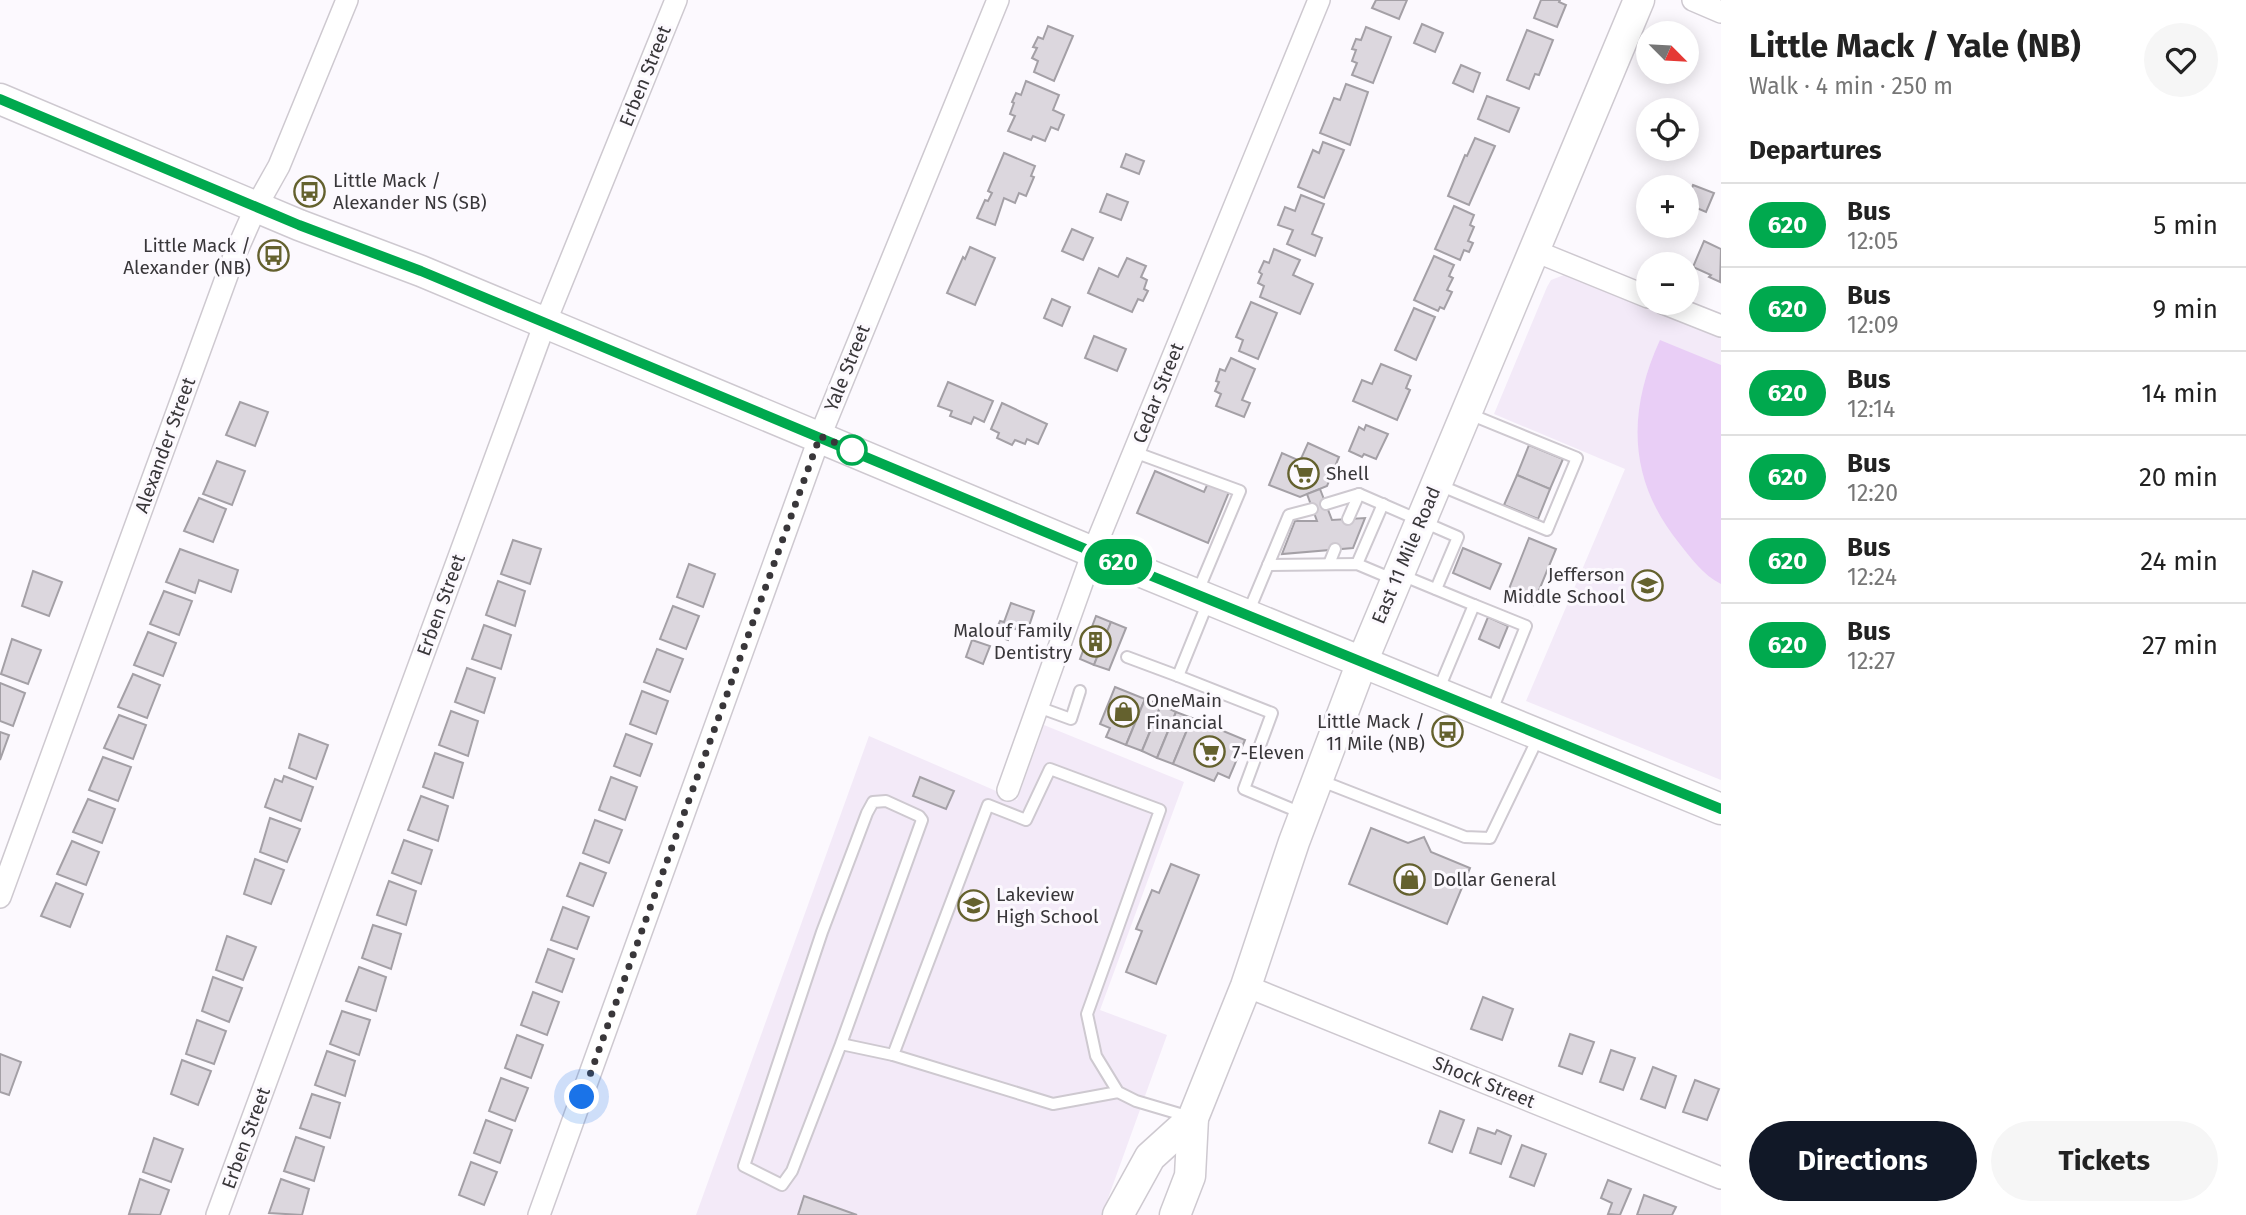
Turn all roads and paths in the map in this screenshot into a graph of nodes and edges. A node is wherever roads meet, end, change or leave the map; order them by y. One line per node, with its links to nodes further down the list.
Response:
1 (347, 0): 9 (street, Alexander Street)
2 (676, 0): 13 (street, Erben Street)
3 (998, 0): 16 (street, Yale Street)
4 (1320, 0): 17 (street, Cedar Street)
5 (1639, 0): 10 (main road, East 11 Mile Road)
6 (1693, 0): 7 (street)
7 (1721, 12)
8 (0, 99): 9 (main road)
9 (256, 207): 13 (main road); 49 (street, Alexander Street)
10 (1535, 251): 11 (street); 15 (main road, East 11 Mile Road)
11 (1636, 292)
12 (1693, 315): 14 (street)
13 (545, 323): 16 (main road); 56 (street, Erben Street)
14 (1721, 326)
15 (1466, 413): 18 (main road, East 11 Mile Road); 18 (lane)
16 (820, 436): 26 (main road); 57 (street, Yale Street)
17 (1134, 452): 26 (street, Cedar Street); 34 (lane)
18 (1436, 484): 23 (main road, East 11 Mile Road)
19 (1359, 494): 20 (lane); 21 (lane); 22 (lane)
20 (1326, 504)
21 (1383, 504): 23 (lane); 29 (lane)
22 (1348, 519)
23 (1421, 520): 32 (main road, East 11 Mile Road); 33 (lane)
24 (1307, 521): 30 (lane)
25 (1335, 549): 28 (lane)
26 (1093, 552): 34 (main road); 42 (street, Cedar Street)
27 (1294, 553): 31 (lane)
28 (1329, 564): 29 (lane); 31 (lane)
29 (1357, 564): 32 (lane)
30 (1268, 565): 31 (lane); 36 (lane)
31 (1289, 565)
32 (1397, 577): 33 (lane); 38 (main road, East 11 Mile Road)
33 (1436, 589): 35 (lane)
34 (1203, 597): 36 (main road); 39 (lane)
35 (1474, 606): 41 (lane); 43 (lane)
36 (1247, 614): 38 (main road)
37 (1127, 657): 39 (lane)
38 (1362, 662): 41 (main road); 45 (main road, East 11 Mile Road)
39 (1178, 676): 48 (lane)
40 (1080, 691): 42 (lane)
41 (1437, 693): 43 (main road)
42 (1038, 707): 46 (street, Cedar Street)
43 (1490, 715): 44 (main road)
44 (1539, 736): 45 (lane); 47 (main road)
45 (1318, 780): 48 (main road, East 11 Mile Road)
46 (1004, 800): 52 (lane); 53 (lane)
47 (1721, 809)
48 (1305, 814): 50 (main road, East 11 Mile Road)
49 (0, 897)
50 (1246, 986): 54 (main road, East 11 Mile Road); 55 (street, Shock Street)
51 (841, 1044): 51 (lane); 52 (lane)
52 (893, 1055): 53 (lane)
53 (1118, 1092): 54 (lane)
54 (1193, 1118): 58 (main road, East 11 Mile Road); 59 (main road, East 11 Mile Road)
55 (1721, 1178)
56 (217, 1215)
57 (539, 1215)
58 (1118, 1215)
59 (1175, 1215)

